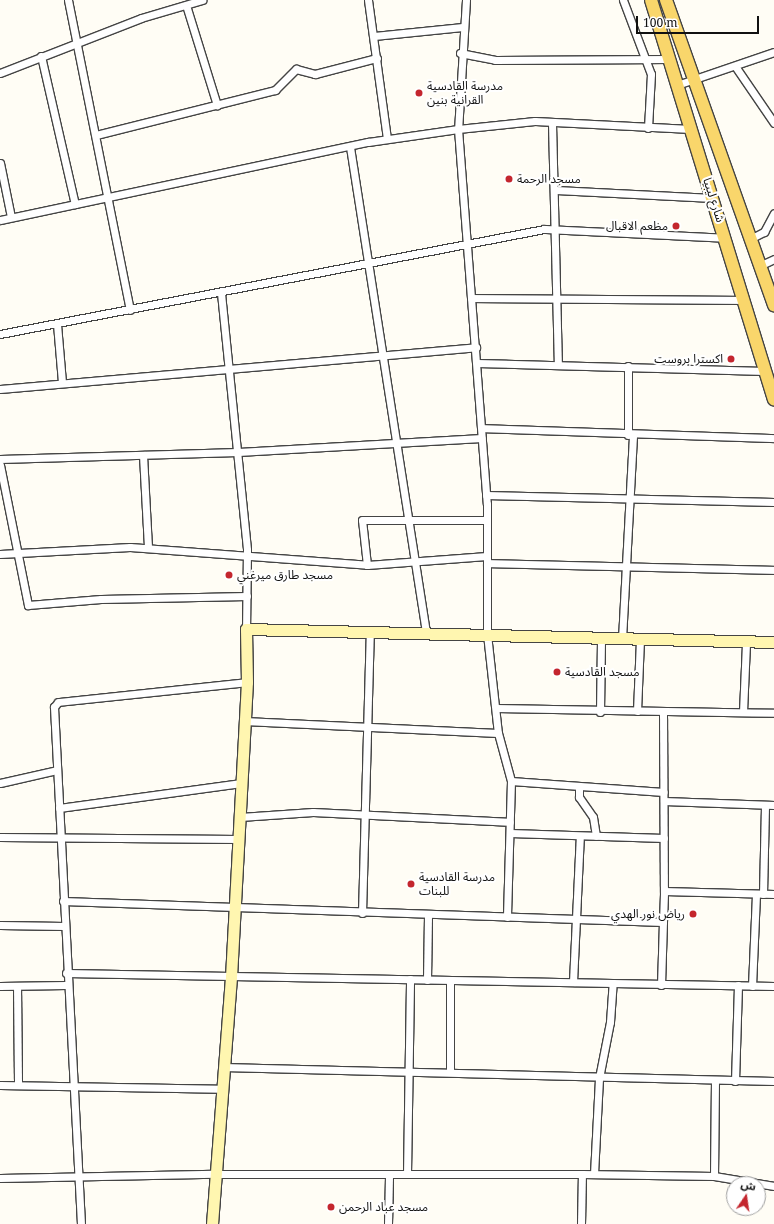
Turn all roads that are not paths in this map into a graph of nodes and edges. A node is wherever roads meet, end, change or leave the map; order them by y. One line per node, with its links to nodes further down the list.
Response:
1 (68, 0): 11 (street)
2 (202, 0): 8 (street)
3 (368, 0): 10 (street)
4 (466, 0): 9 (street)
5 (623, 0): 17 (street)
6 (651, 0): 16 (main road, شارع ليبيا)
7 (666, 0): 20 (main road, شارع ليبيا)
8 (186, 5): 11 (street); 22 (street)
9 (463, 27): 10 (street); 13 (street)
10 (374, 36): 15 (street)
11 (77, 42): 14 (street); 28 (street)
12 (774, 52): 18 (street)
13 (460, 53): 17 (street); 26 (street)
14 (41, 56): 19 (street); 35 (street)
15 (377, 58): 22 (street); 29 (street)
16 (669, 59): 17 (street); 21 (main road, شارع ليبيا)
17 (647, 61): 25 (street)
18 (735, 66): 20 (street); 24 (street)
19 (0, 73)
20 (694, 80): 21 (street); 41 (main road, شارع ليبيا)
21 (677, 85): 27 (main road, شارع ليبيا)
22 (217, 106): 28 (street)
23 (552, 123): 25 (street); 26 (street); 32 (street)
24 (774, 123)
25 (648, 128): 27 (street)
26 (458, 129): 29 (street); 42 (street)
27 (691, 129): 34 (main road, شارع ليبيا)
28 (96, 136): 33 (street)
29 (387, 139): 30 (street)
30 (350, 147): 33 (street); 44 (street)
31 (0, 163): 37 (street)
32 (556, 190): 34 (street); 39 (street)
33 (110, 197): 35 (street); 51 (street)
34 (713, 198): 40 (main road, شارع ليبيا)
35 (75, 204): 37 (street)
36 (774, 213): 41 (street)
37 (11, 217): 38 (street)
38 (0, 220)
39 (558, 228): 40 (street); 42 (street); 48 (street)
40 (726, 238): 49 (main road, شارع ليبيا)
41 (750, 239): 45 (main road, شارع ليبيا)
42 (466, 244): 44 (street); 47 (street)
43 (774, 259): 45 (street)
44 (370, 263): 46 (street); 55 (street)
45 (759, 266): 50 (main road, شارع ليبيا)
46 (221, 293): 51 (street); 58 (street)
47 (471, 298): 48 (street); 54 (street)
48 (558, 298): 49 (street); 57 (street)
49 (745, 300): 60 (main road, شارع ليبيا)
50 (774, 305)
51 (130, 310): 52 (street)
52 (57, 324): 53 (street); 61 (street)
53 (0, 334)
54 (476, 347): 55 (street); 56 (street)
55 (385, 353): 58 (street); 68 (street)
56 (477, 363): 57 (street); 64 (street)
57 (558, 363): 59 (street)
58 (228, 366): 61 (street); 69 (street)
59 (628, 366): 60 (street); 65 (street)
60 (765, 371): 63 (main road, شارع ليبيا)
61 (62, 382): 62 (street)
62 (0, 389)
63 (774, 400)
64 (482, 428): 65 (street); 66 (street)
65 (631, 435): 67 (street); 75 (street)
66 (482, 438): 68 (street); 74 (street)
67 (774, 438)
68 (398, 444): 69 (street); 78 (street)
69 (238, 452): 70 (street); 82 (street)
70 (143, 455): 71 (street); 79 (street)
71 (0, 459)
72 (0, 465): 73 (street)
73 (3, 489): 80 (street)
74 (486, 495): 75 (street); 77 (street)
75 (631, 498): 76 (street); 86 (street)
76 (774, 502)
77 (487, 520): 78 (street); 83 (street)
78 (410, 522): 84 (street); 85 (street)
79 (148, 548): 80 (street); 82 (street)
80 (17, 553): 81 (street); 88 (street)
81 (0, 554)
82 (247, 557): 85 (street); 88 (street)
83 (487, 560): 84 (street); 86 (street); 92 (street)
84 (416, 564): 85 (street); 91 (street)
85 (367, 565)
86 (624, 566): 87 (street); 94 (street)
87 (774, 570)
88 (247, 596): 89 (street)
89 (246, 629): 90 (street); 98 (street)
90 (370, 631): 91 (street); 106 (street)
91 (426, 632): 92 (street)
92 (487, 634): 93 (street); 99 (street)
93 (601, 638): 94 (street); 101 (street)
94 (622, 638): 95 (street)
95 (640, 639): 96 (street); 100 (street)
96 (746, 642): 97 (street); 103 (street)
97 (774, 642)
98 (247, 682): 105 (street); 108 (street)
99 (496, 708): 101 (street); 107 (street)
100 (637, 711): 101 (street); 102 (street)
101 (600, 712)
102 (663, 712): 103 (street); 113 (street)
103 (743, 712): 104 (street)
104 (774, 713)
105 (244, 721): 106 (street); 111 (street)
106 (367, 727): 107 (street); 118 (street)
107 (498, 733): 109 (street)
108 (57, 770): 110 (street); 117 (street)
109 (511, 781): 112 (street); 120 (street)
110 (0, 783)
111 (241, 783): 117 (street); 119 (street)
112 (579, 788): 113 (street); 123 (street)
113 (664, 792): 114 (street)
114 (664, 801): 115 (street); 125 (street)
115 (765, 804): 116 (street); 129 (street)
116 (774, 805)
117 (59, 808): 127 (street)
118 (366, 814): 119 (street); 120 (street); 133 (street)
119 (240, 817): 126 (street)
120 (510, 822): 121 (street)
121 (510, 833): 122 (street); 135 (street)
122 (580, 836): 123 (street); 136 (street)
123 (596, 836): 125 (street)
124 (0, 837): 127 (street)
125 (664, 838): 128 (street)
126 (238, 839): 127 (street); 132 (street)
127 (61, 840): 131 (street)
128 (664, 891): 129 (street); 137 (street)
129 (759, 894): 130 (street); 152 (street)
130 (774, 894)
131 (63, 900): 132 (street); 139 (street)
132 (234, 907): 133 (street); 141 (street)
133 (362, 913): 134 (street)
134 (428, 915): 135 (street); 143 (street)
135 (507, 917): 136 (street)
136 (576, 919): 137 (street); 145 (street)
137 (663, 922): 147 (street)
138 (0, 925): 139 (street)
139 (64, 926): 140 (street)
140 (66, 973): 141 (street); 148 (street)
141 (231, 976): 142 (street); 154 (street)
142 (410, 979): 143 (street); 155 (street)
143 (427, 980): 144 (street)
144 (450, 980): 145 (street); 156 (street)
145 (573, 982): 146 (street)
146 (613, 983): 147 (street); 157 (street)
147 (661, 984): 149 (street)
148 (66, 985): 151 (street); 163 (street)
149 (738, 985): 152 (street); 159 (street)
150 (0, 986): 151 (street)
151 (17, 986): 162 (street)
152 (752, 986): 153 (street)
153 (774, 986)
154 (223, 1067): 155 (street); 164 (street)
155 (408, 1071): 156 (street); 166 (street)
156 (450, 1072): 157 (street)
157 (598, 1078): 158 (street); 168 (street)
158 (715, 1081): 159 (street); 170 (street)
159 (735, 1081): 160 (street)
160 (774, 1081)
161 (0, 1085): 162 (street)
162 (18, 1085): 163 (street)
163 (71, 1086): 164 (street); 172 (street)
164 (220, 1089): 165 (street)
165 (215, 1174): 169 (street); 172 (street); 175 (street)
166 (407, 1174): 167 (street); 169 (street)
167 (582, 1174): 168 (street); 177 (street)
168 (594, 1174): 170 (street)
169 (389, 1175): 176 (street)
170 (714, 1176): 173 (street)
171 (0, 1178): 172 (street)
172 (80, 1178): 174 (street)
173 (774, 1186)
174 (81, 1224)
175 (212, 1224)
176 (388, 1224)
177 (581, 1224)

